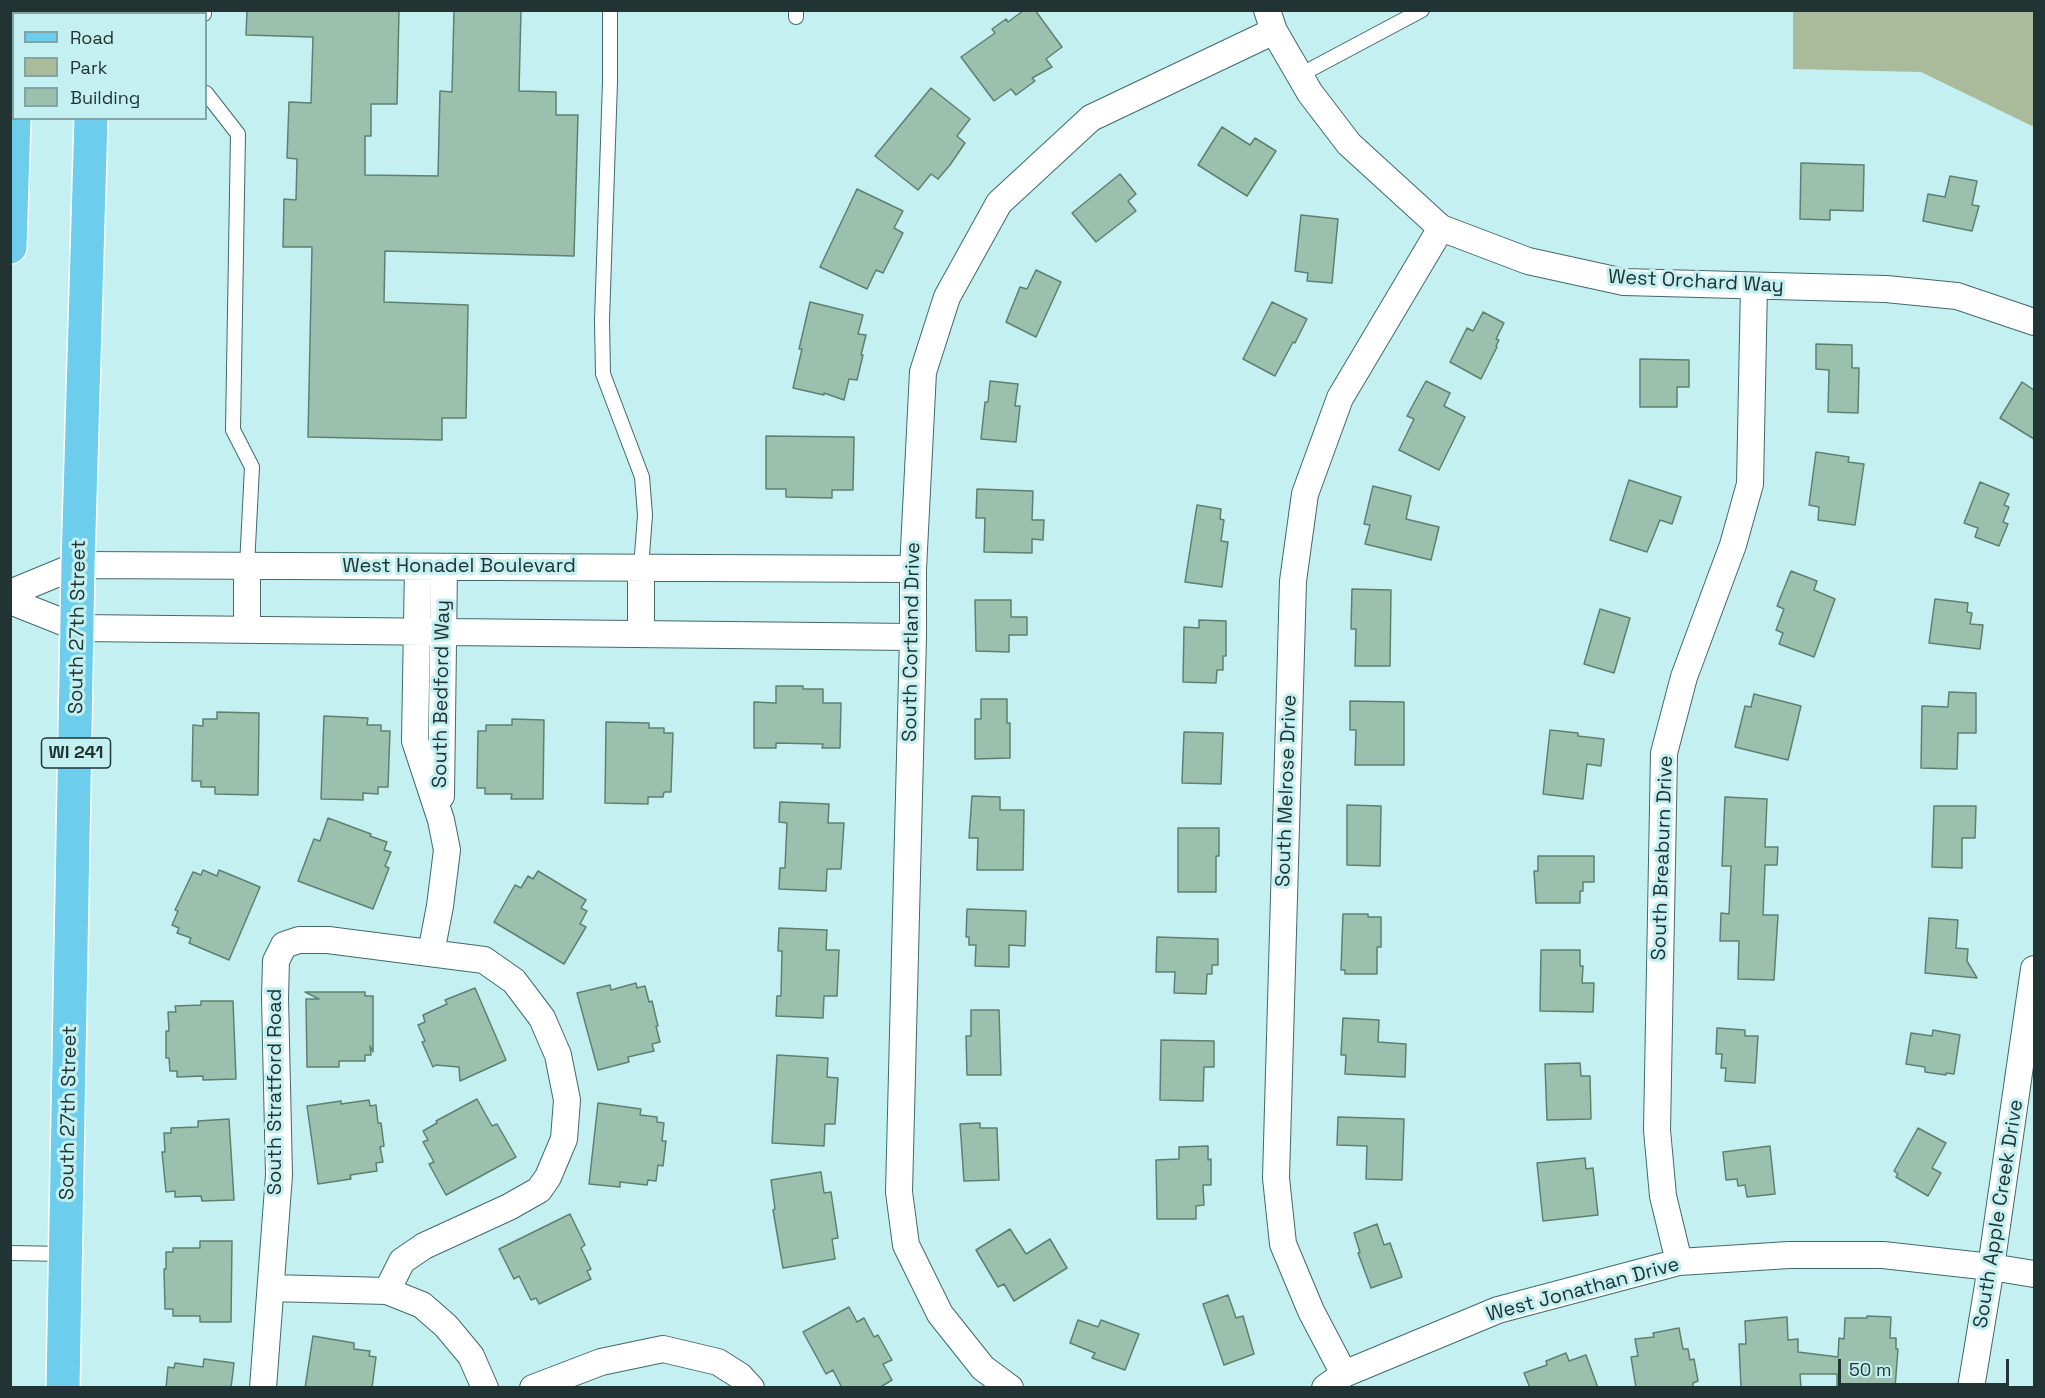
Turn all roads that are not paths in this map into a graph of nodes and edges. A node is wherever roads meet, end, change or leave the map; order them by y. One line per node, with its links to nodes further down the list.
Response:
1 (610, 10): 16 (lane)
2 (1422, 10): 4 (lane)
3 (1270, 21): 4 (street, West Orchard Way); 17 (street, South Cortland Drive)
4 (1300, 75): 8 (street, West Orchard Way)
5 (207, 94): 13 (lane)
6 (14, 120): 9 (main road)
7 (91, 120): 12 (main road, South 27th Street / WI 241)
8 (1441, 228): 10 (street, West Orchard Way); 36 (street, South Melrose Drive)
9 (10, 247)
10 (1754, 286): 11 (street, West Orchard Way); 31 (street, South Breaburn Drive)
11 (2034, 322)
12 (78, 565): 13 (street, West Honadel Boulevard); 18 (street, West Honadel Boulevard); 20 (main road, South 27th Street / WI 241)
13 (247, 566): 14 (street, West Honadel Boulevard); 21 (street)
14 (418, 567): 15 (street, West Honadel Boulevard); 22 (street, South Bedford Way)
15 (444, 567): 16 (street, West Honadel Boulevard); 23 (street, South Bedford Way)
16 (641, 568): 17 (street, West Honadel Boulevard); 24 (street)
17 (912, 569): 25 (street, South Cortland Drive)
18 (10, 593)
19 (10, 601): 20 (street)
20 (78, 628): 21 (street); 30 (main road, South 27th Street / WI 241)
21 (247, 630): 22 (street)
22 (416, 632): 23 (street); 26 (street, South Bedford Way)
23 (442, 632): 24 (street); 26 (street, South Bedford Way)
24 (641, 634): 25 (street)
25 (912, 637): 42 (street, South Cortland Drive)
26 (441, 820): 27 (street, South Bedford Way)
27 (431, 952): 34 (street, South Stratford Road); 35 (street)
28 (2034, 969): 32 (street, South Apple Creek Drive)
29 (10, 1253): 30 (lane)
30 (66, 1254): 37 (main road, South 27th Street / WI 241)
31 (1678, 1262): 32 (street, West Jonathan Drive); 36 (street, West Jonathan Drive)
32 (1991, 1267): 33 (street, West Jonathan Drive); 43 (street, South Apple Creek Drive)
33 (2034, 1274)
34 (271, 1288): 35 (street); 38 (street, South Stratford Road)
35 (387, 1291): 39 (street)
36 (1335, 1381)
37 (63, 1388)
38 (263, 1388)
39 (485, 1388)
40 (533, 1388): 41 (street)
41 (752, 1388)
42 (1010, 1388)
43 (1971, 1388)

